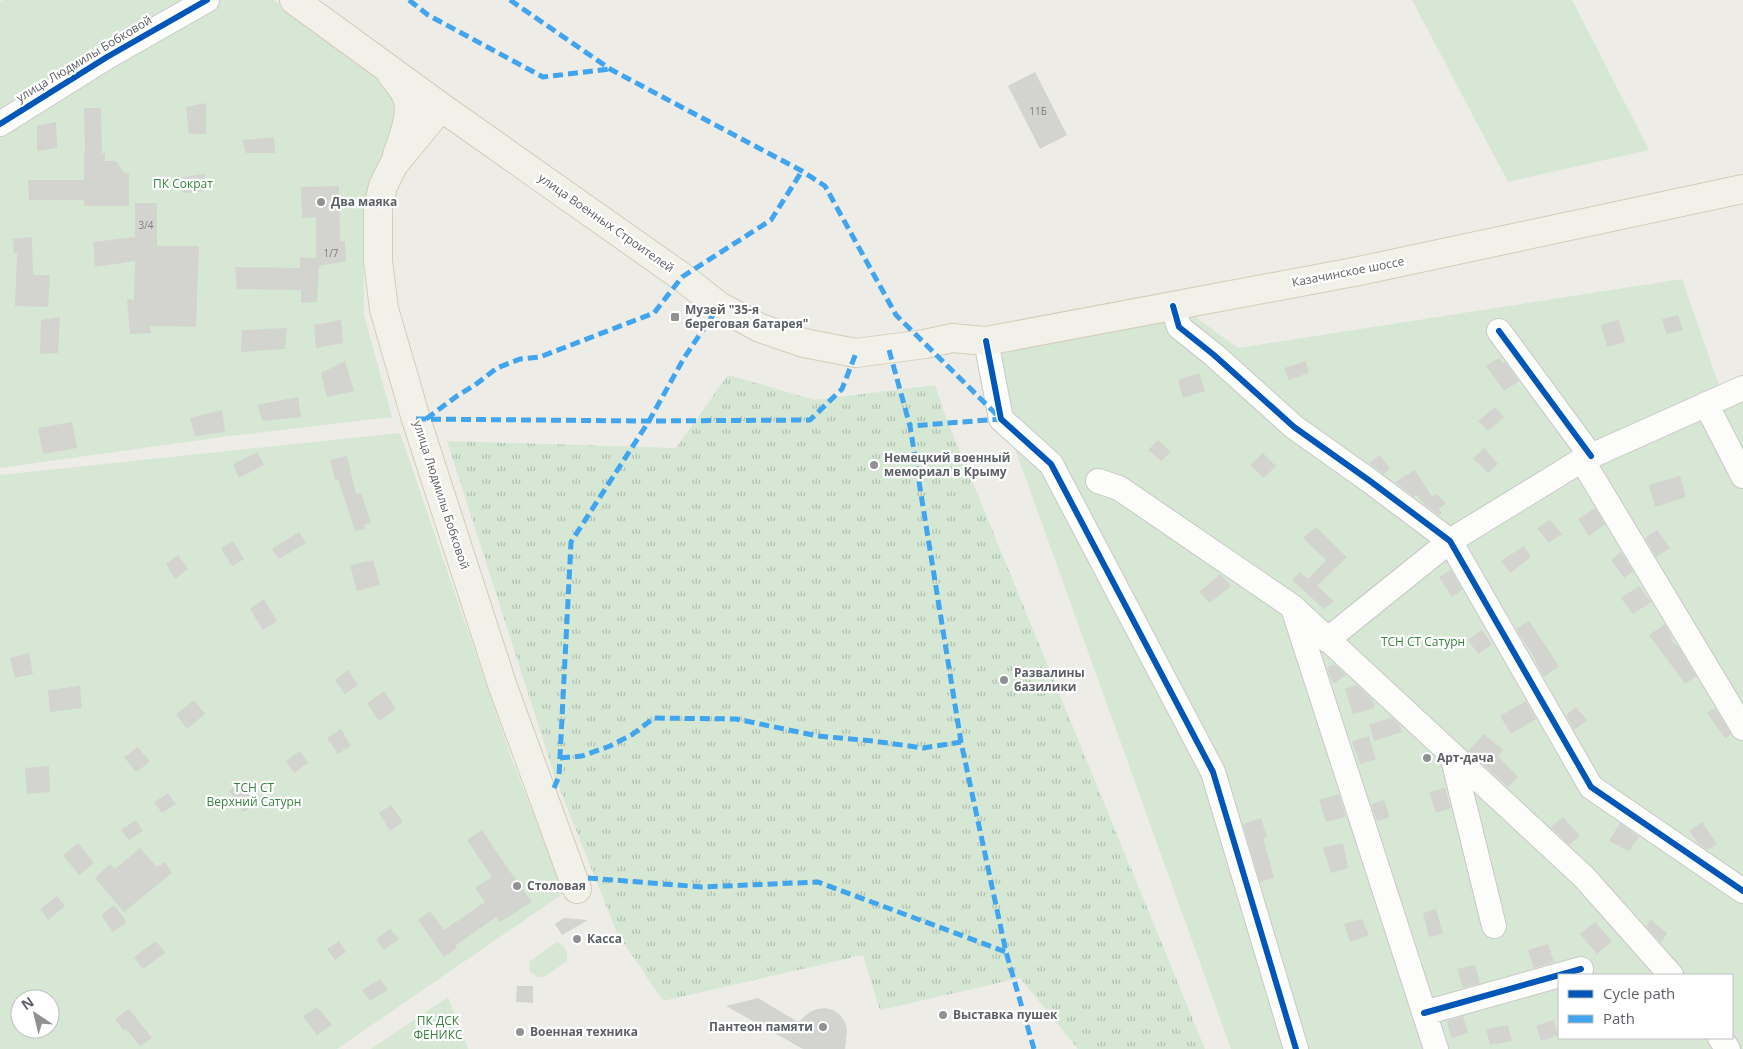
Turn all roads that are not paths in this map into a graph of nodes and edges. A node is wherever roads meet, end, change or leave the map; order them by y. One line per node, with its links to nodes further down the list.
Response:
1 (207, 0): 5 (street, улица Людмилы Бобковой)
2 (294, 0): 3 (main road, улица Военных Строителей)
3 (385, 66): 4 (main road, улица Военных Строителей); 7 (main road)
4 (442, 107): 6 (main road, улица Военных Строителей); 7 (main road, улица Людмилы Бобковой)
5 (0, 124)
6 (488, 140): 7 (main road); 11 (main road, улица Военных Строителей)
7 (394, 164): 23 (main road, улица Людмилы Бобковой)
8 (1743, 189): 9 (main road, Казачинское шоссе)
9 (1173, 306): 12 (main road, Казачинское шоссе); 18 (street)
10 (1499, 331): 15 (street)
11 (952, 338): 12 (main road, Казачинское шоссе)
12 (986, 341): 31 (street)
13 (1743, 388): 14 (street)
14 (1706, 404): 15 (street); 16 (street)
15 (1586, 458): 18 (street); 21 (street)
16 (1743, 476)
17 (1098, 481): 19 (street)
18 (1450, 541): 20 (street); 24 (street)
19 (1293, 606): 20 (street); 30 (street)
20 (1327, 640): 22 (street)
21 (1743, 728)
22 (1452, 755): 25 (street); 28 (street)
23 (577, 889)
24 (1743, 891)
25 (1494, 926)
26 (1581, 968): 27 (street)
27 (1560, 974)
28 (1670, 974)
29 (1558, 975): 30 (street)
30 (1424, 1013): 32 (street)
31 (1296, 1049)
32 (1436, 1049)

